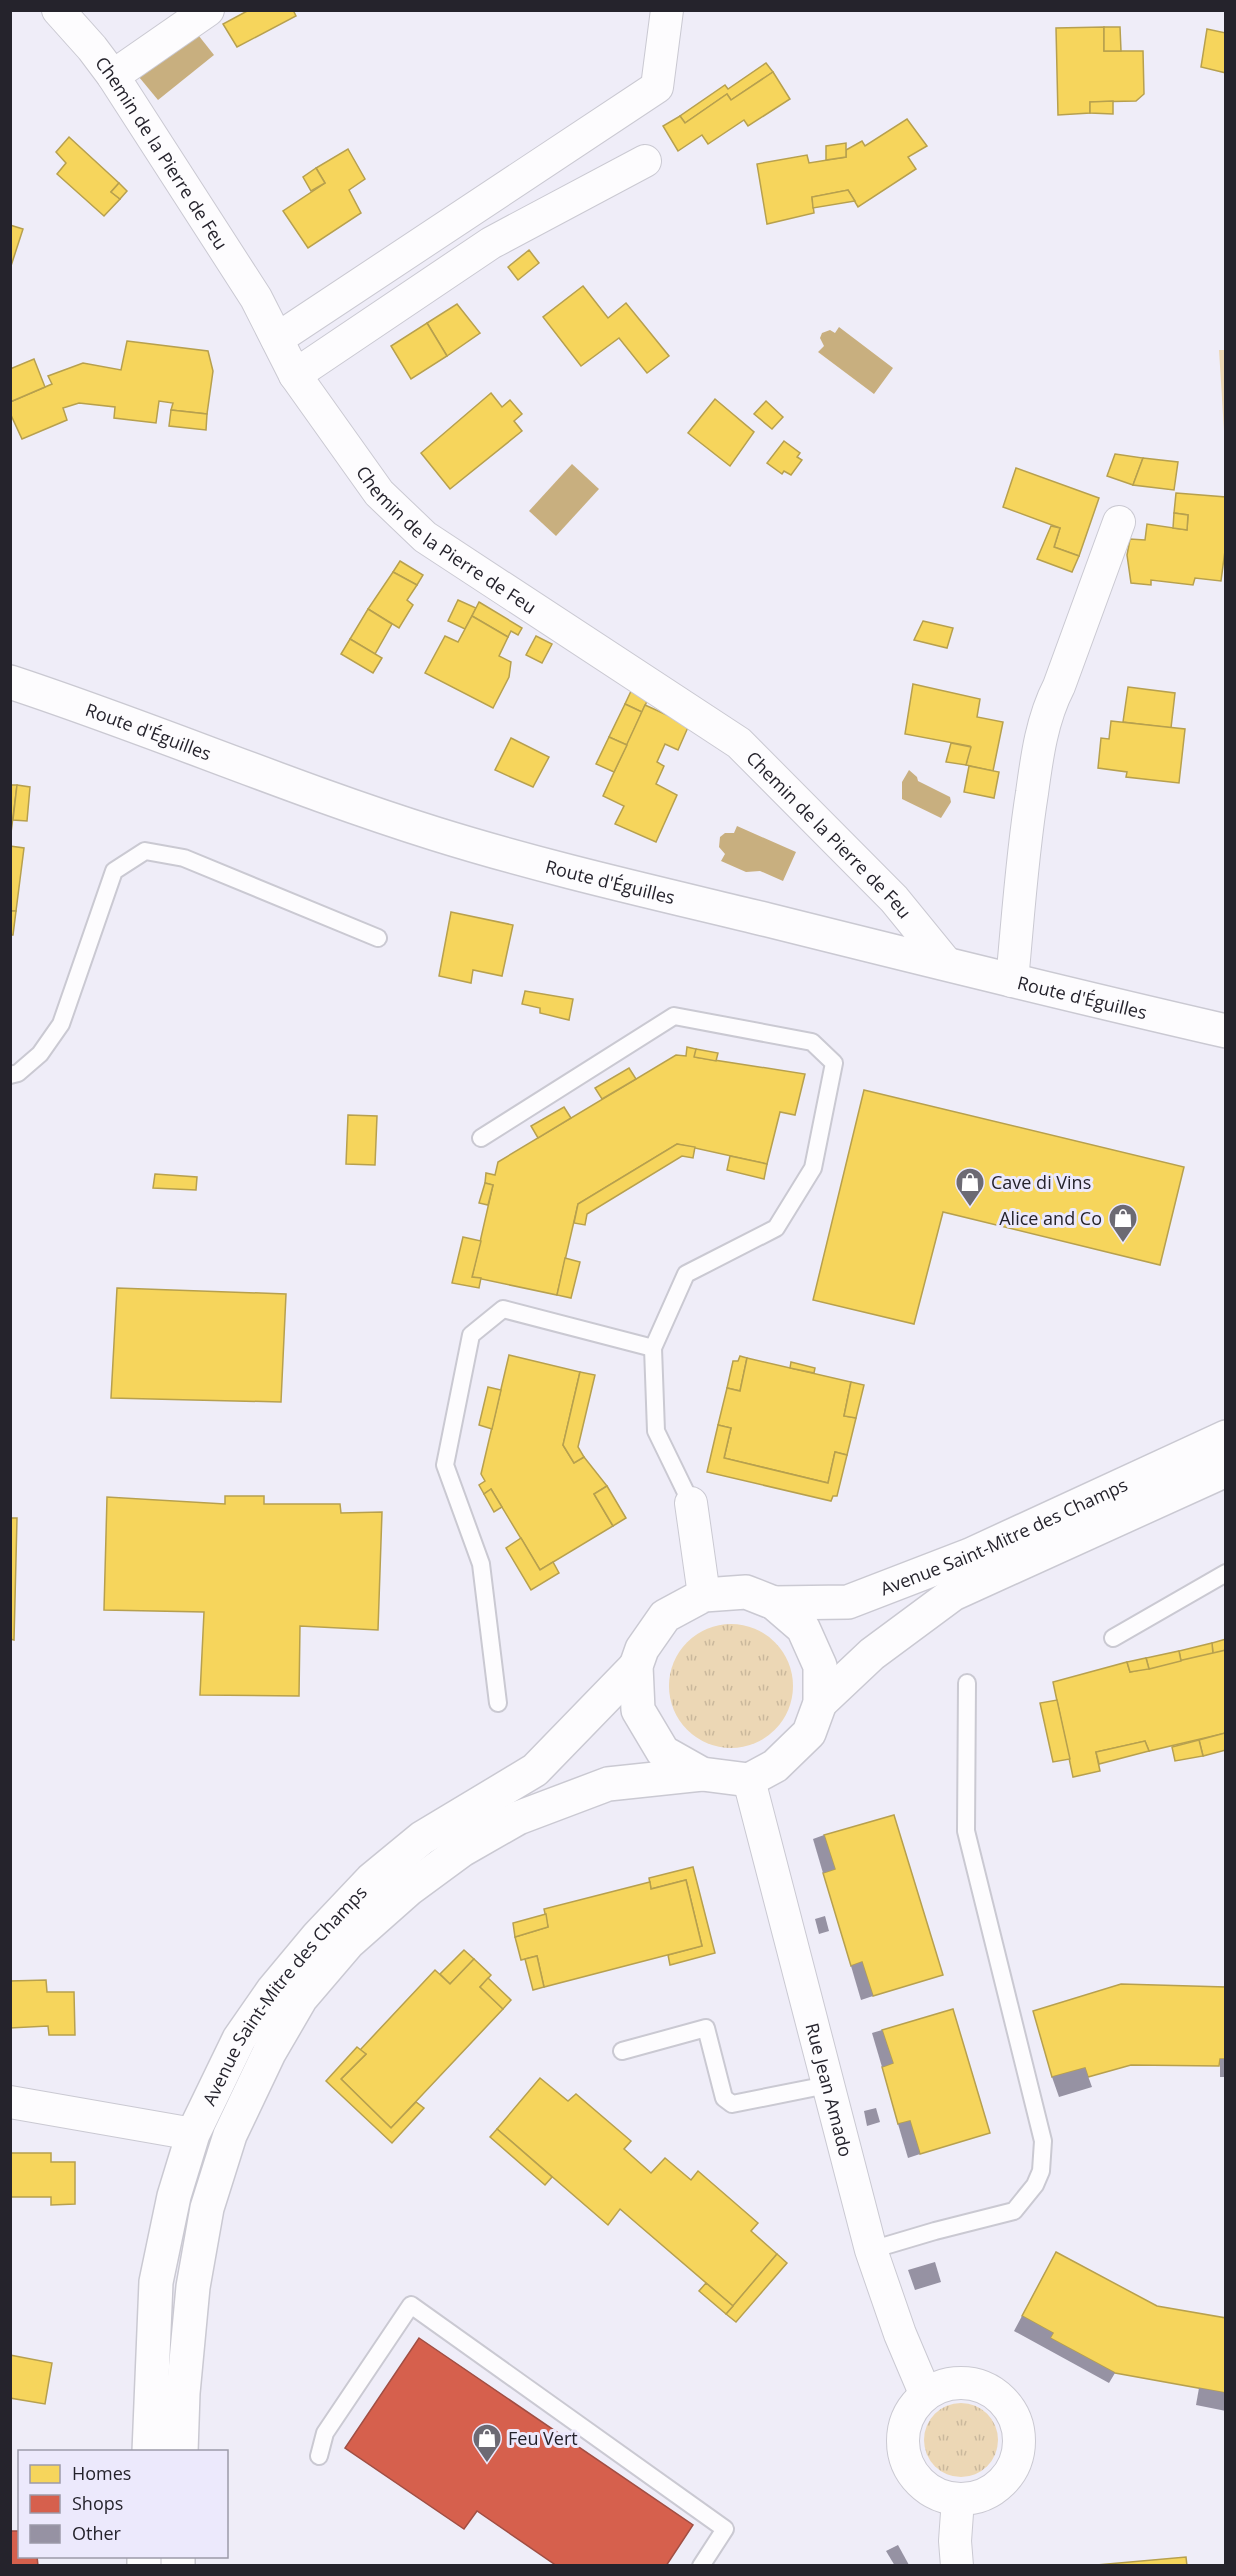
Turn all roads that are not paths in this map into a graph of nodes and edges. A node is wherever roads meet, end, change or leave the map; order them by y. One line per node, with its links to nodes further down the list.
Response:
1 (58, 10): 4 (street, Chemin de la Pierre de Feu)
2 (208, 10): 4 (street)
3 (667, 10): 6 (street)
4 (112, 76): 6 (street, Chemin de la Pierre de Feu)
5 (645, 161): 7 (street)
6 (277, 339): 7 (street, Chemin de la Pierre de Feu)
7 (295, 375): 11 (street, Chemin de la Pierre de Feu)
8 (1119, 522): 12 (street)
9 (10, 682): 11 (street, Route d'Éguilles)
10 (378, 938): 14 (lane)
11 (947, 964): 12 (street, Route d'Éguilles)
12 (1012, 981): 13 (street, Route d'Éguilles)
13 (1226, 1031)
14 (10, 1075)
15 (481, 1138): 16 (lane)
16 (653, 1348): 19 (lane); 27 (lane)
17 (1226, 1437): 22 (street, Avenue Saint-Mitre des Champs)
18 (1226, 1470): 26 (street, Avenue Saint-Mitre des Champs)
19 (691, 1503): 21 (street)
20 (1226, 1573): 23 (lane)
21 (704, 1595): 22 (street); 24 (street)
22 (774, 1604): 26 (street)
23 (1113, 1638)
24 (636, 1666): 28 (street); 33 (street, Avenue Saint-Mitre des Champs)
25 (967, 1683): 34 (lane)
26 (820, 1702): 29 (street)
27 (498, 1704)
28 (702, 1774): 29 (street); 37 (street, Avenue Saint-Mitre des Champs)
29 (749, 1780): 31 (street, Rue Jean Amado)
30 (622, 2051): 31 (lane)
31 (827, 2085): 34 (street, Rue Jean Amado)
32 (10, 2102): 33 (street)
33 (193, 2134): 36 (street, Avenue Saint-Mitre des Champs)
34 (872, 2250): 35 (street, Rue Jean Amado)
35 (925, 2393): 39 (street); 39 (street)
36 (149, 2450)
37 (180, 2450)
38 (320, 2456): 40 (lane)
39 (958, 2499): 41 (street)
40 (701, 2565)
41 (957, 2565)

